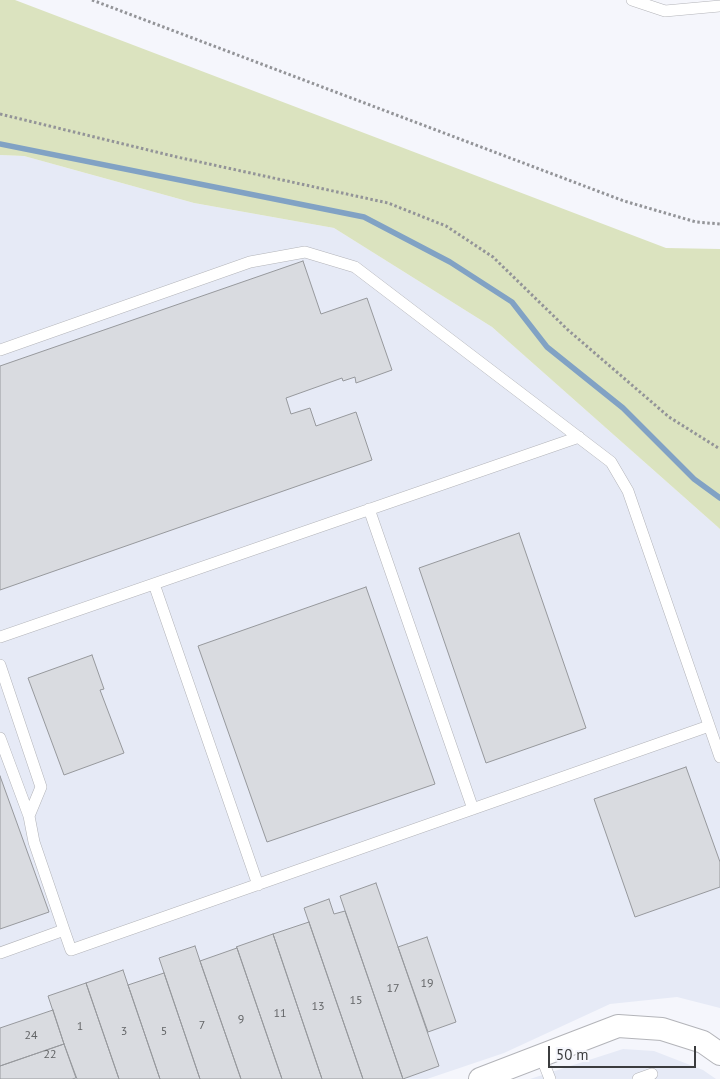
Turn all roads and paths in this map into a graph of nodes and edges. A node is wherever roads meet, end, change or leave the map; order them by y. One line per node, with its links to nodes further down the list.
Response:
1 (92, 0): 5 (path)
2 (632, 0): 3 (lane)
3 (720, 6)
4 (0, 114): 8 (path)
5 (720, 224)
6 (0, 350): 7 (lane)
7 (579, 437): 9 (lane); 13 (lane)
8 (720, 449)
9 (369, 509): 10 (lane); 16 (lane)
10 (154, 584): 11 (lane); 18 (lane)
11 (0, 637)
12 (0, 665): 17 (lane)
13 (710, 726): 15 (lane); 16 (lane)
14 (0, 738): 17 (lane)
15 (720, 757)
16 (473, 809): 18 (lane)
17 (29, 816): 19 (lane)
18 (258, 885): 19 (lane)
19 (64, 930): 20 (lane)
20 (0, 953)
21 (720, 1054): 22 (street)
22 (541, 1056): 24 (street); 25 (lane)
23 (652, 1074): 26 (lane)
24 (480, 1079)
25 (550, 1079)
26 (638, 1079)

